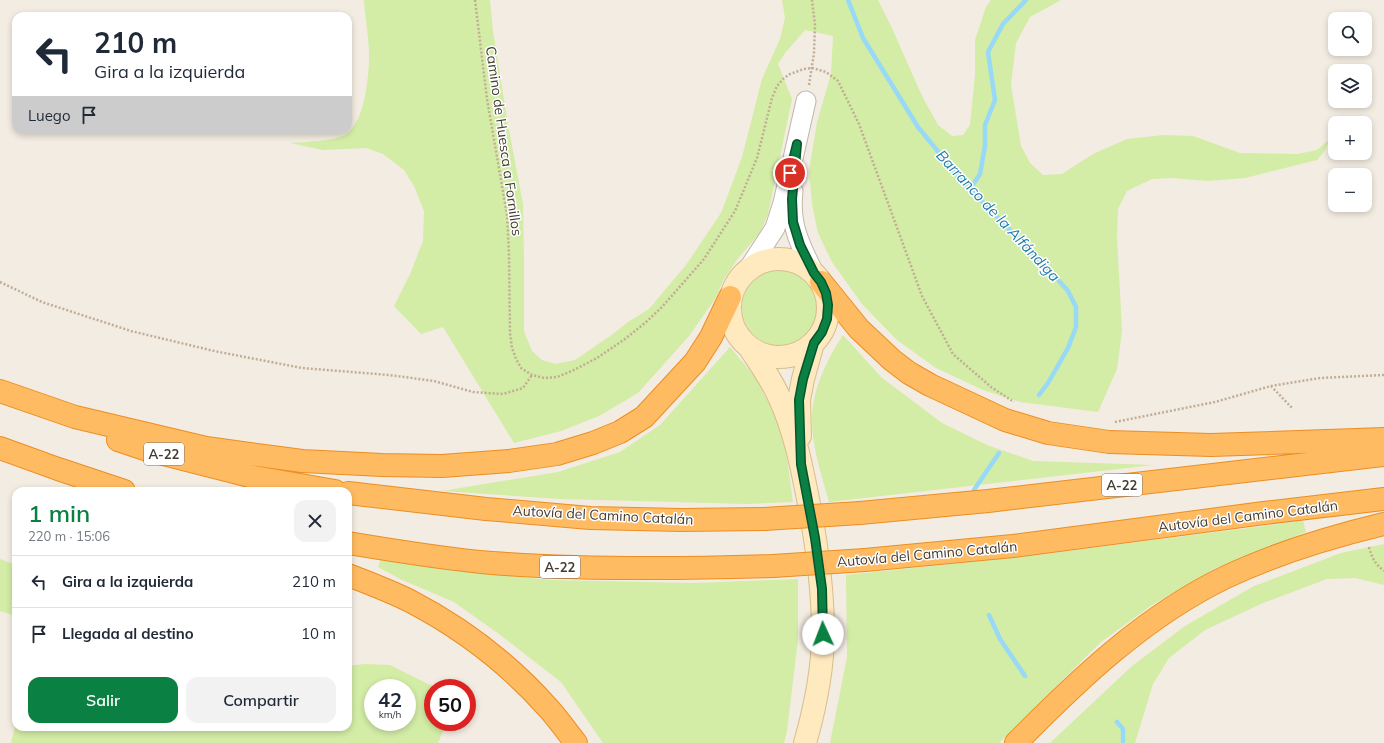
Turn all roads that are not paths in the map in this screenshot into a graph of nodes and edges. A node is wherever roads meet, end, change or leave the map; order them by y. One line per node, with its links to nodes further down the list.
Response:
1 (806, 101): 2 (street)
2 (797, 144): 3 (street); 4 (street)
3 (749, 268): 4 (main road); 5 (main road)
4 (818, 278): 6 (main road); 10 (highway)
5 (730, 297): 7 (main road); 8 (highway)
6 (814, 343): 7 (main road); 14 (main road)
7 (749, 347): 14 (main road)
8 (0, 391)
9 (0, 396): 17 (highway, A-22)
10 (1384, 439)
11 (0, 448): 16 (highway)
12 (1384, 455): 18 (highway, Autovía del Camino Catalán / A-22, bridge)
13 (0, 460): 15 (highway)
14 (801, 464): 24 (main road)
15 (77, 487)
16 (112, 487)
17 (312, 487)
18 (352, 494)
19 (1384, 499): 21 (highway, Autovía del Camino Catalán / A-22, bridge)
20 (1384, 524): 25 (highway)
21 (352, 545)
22 (352, 577): 23 (highway)
23 (576, 743)
24 (805, 743)
25 (1016, 743)

